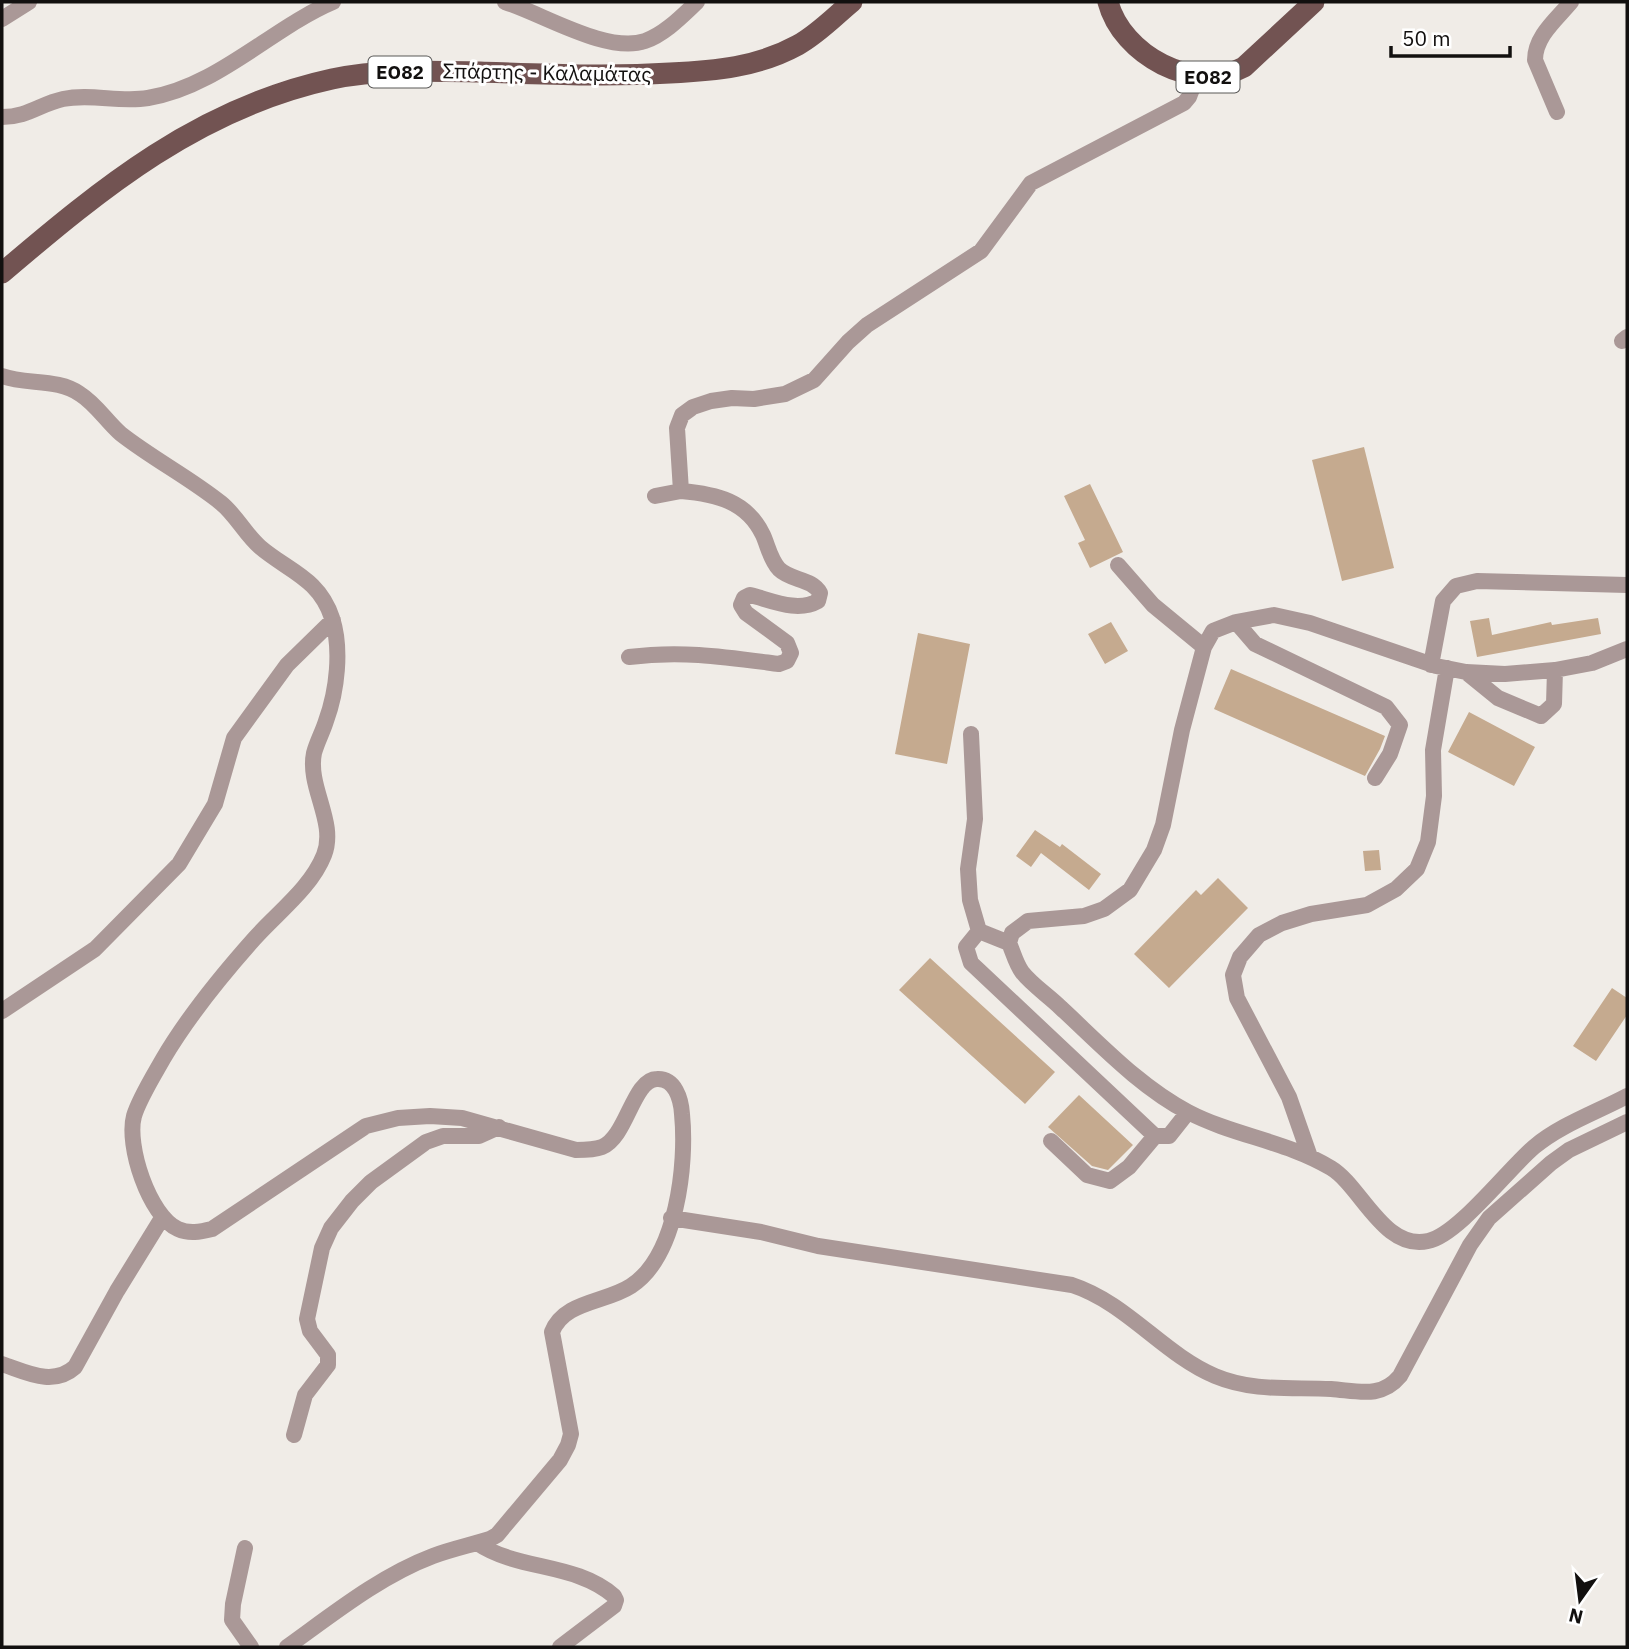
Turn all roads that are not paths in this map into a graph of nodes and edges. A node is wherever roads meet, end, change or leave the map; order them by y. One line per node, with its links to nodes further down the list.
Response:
1 (29, 2): 9 (street)
2 (333, 2): 12 (street)
3 (505, 2): 4 (street)
4 (697, 2)
5 (1108, 2): 10 (main road, ΕΟ82)
6 (1314, 2): 10 (main road, ΕΟ82)
7 (1572, 2): 11 (street)
8 (842, 5): 13 (main road, Σπάρτης - Καλαμάτας / ΕΟ82)
9 (2, 19)
10 (1197, 76): 15 (street)
11 (1557, 112)
12 (2, 117)
13 (2, 272)
14 (2, 376): 19 (street)
15 (681, 491): 16 (street); 23 (street)
16 (655, 496)
17 (1118, 565): 21 (street)
18 (1627, 585): 24 (street)
19 (333, 620): 31 (street); 41 (street)
20 (1236, 622): 21 (street); 24 (street); 28 (street)
21 (1204, 647): 30 (street)
22 (1627, 649): 25 (street)
23 (629, 657)
24 (1439, 666): 26 (street); 40 (street)
25 (1555, 670): 26 (street); 26 (street)
26 (1466, 672)
27 (971, 734): 29 (street)
28 (1374, 778)
29 (979, 931): 30 (street); 33 (street)
30 (1009, 943): 32 (street)
31 (2, 1011)
32 (1079, 1025): 33 (street); 35 (street)
33 (1059, 1046): 38 (street)
34 (1627, 1097): 40 (street)
35 (1188, 1112): 38 (street); 40 (street)
36 (1627, 1122): 42 (street)
37 (499, 1127): 41 (street); 42 (street); 44 (street)
38 (1155, 1136): 39 (street)
39 (1051, 1141)
40 (1310, 1157)
41 (162, 1218): 43 (street)
42 (671, 1218): 45 (street)
43 (2, 1364)
44 (294, 1435)
45 (477, 1543): 48 (street); 49 (street)
46 (245, 1548): 47 (street)
47 (251, 1647)
48 (287, 1647)
49 (561, 1647)

